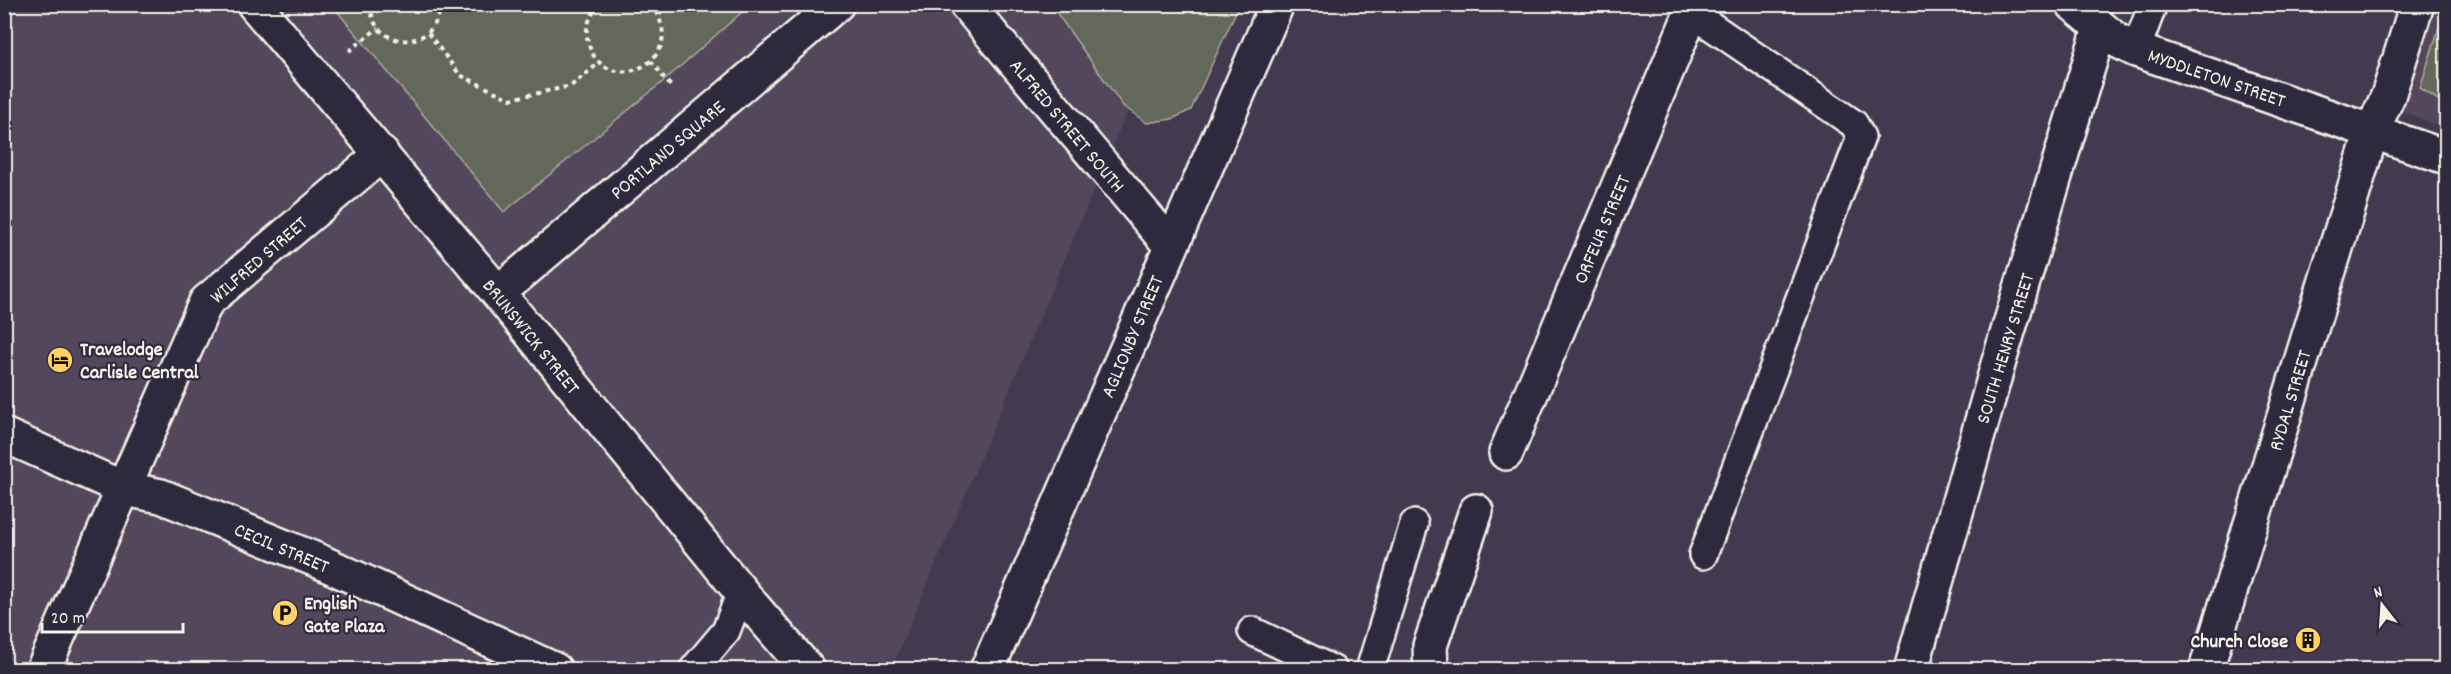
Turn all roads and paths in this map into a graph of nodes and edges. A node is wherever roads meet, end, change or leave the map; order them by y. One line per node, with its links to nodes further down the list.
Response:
1 (254, 4): 20 (street, BRUNSWICK STREET)
2 (371, 4): 16 (path)
3 (440, 4): 16 (path)
4 (600, 4): 18 (path)
5 (650, 4): 14 (path)
6 (666, 4): 14 (path)
7 (837, 4): 23 (street, PORTLAND SQUARE)
8 (966, 4): 22 (street, ALFRED STREET SOUTH)
9 (1277, 4): 22 (street, AGLIONBY STREET)
10 (2073, 4): 15 (street, MYDDLETON STREET)
11 (2153, 4): 17 (lane)
12 (2417, 4): 19 (street, RYDAL STREET)
13 (1693, 9): 25 (street, ORFEUR STREET); 29 (lane)
14 (658, 14): 18 (path)
15 (2100, 27): 17 (street, MYDDLETON STREET); 40 (street, SOUTH HENRY STREET)
16 (429, 33): 18 (path)
17 (2136, 50): 19 (street, MYDDLETON STREET)
18 (599, 63)
19 (2372, 131): 21 (street, MYDDLETON STREET); 41 (street, RYDAL STREET)
20 (382, 154): 23 (street, BRUNSWICK STREET); 26 (street, WILFRED STREET)
21 (2446, 157)
22 (1170, 245): 36 (street, AGLIONBY STREET)
23 (498, 293): 30 (street, BRUNSWICK STREET)
24 (4, 435): 26 (street, CECIL STREET)
25 (1506, 453)
26 (125, 489): 32 (street, WILFRED STREET); 33 (street, CECIL STREET)
27 (1476, 511): 39 (street)
28 (1414, 524): 38 (lane)
29 (1703, 555)
30 (741, 592): 34 (lane); 35 (street, BRUNSWICK STREET)
31 (1252, 631): 37 (lane)
32 (43, 669)
33 (555, 669)
34 (693, 669)
35 (808, 669)
36 (987, 669)
37 (1333, 669)
38 (1370, 669)
39 (1431, 669)
40 (1911, 669)
41 (2206, 669)

